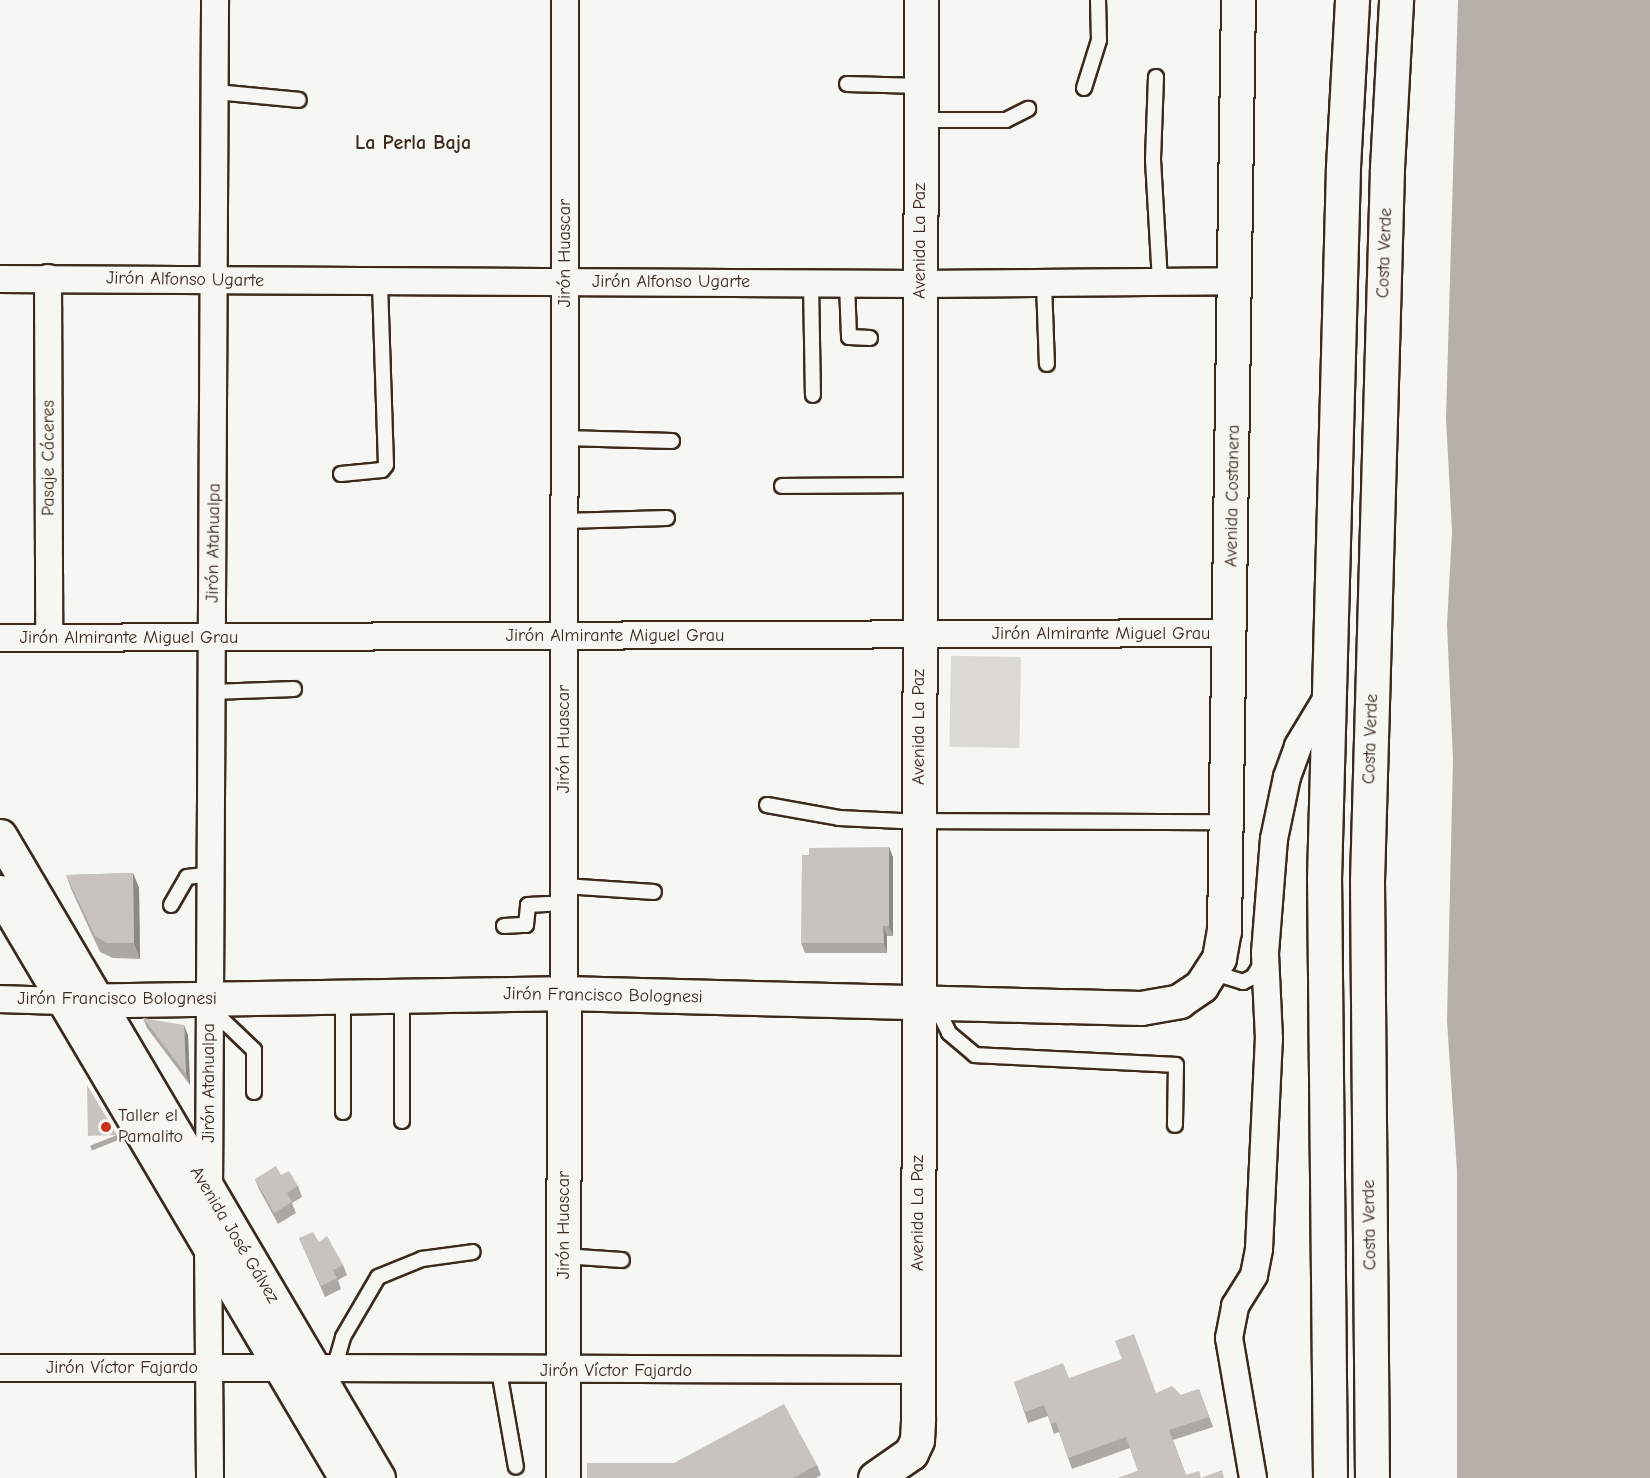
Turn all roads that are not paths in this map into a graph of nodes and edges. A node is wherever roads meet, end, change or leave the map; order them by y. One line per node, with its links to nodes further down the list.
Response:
1 (215, 0): 12 (street, Jirón Atahualpa)
2 (565, 0): 21 (street, Jirón Huascar)
3 (921, 0): 10 (main road, Avenida La Paz)
4 (1098, 0): 11 (lane)
5 (1238, 0): 20 (main road, Avenida Costanera)
6 (1352, 0): 45 (main road)
7 (1396, 0): 90 (main road, Costa Verde)
8 (1156, 77): 22 (lane)
9 (847, 84): 10 (lane)
10 (921, 86): 15 (main road, Avenida La Paz)
11 (1084, 88)
12 (215, 92): 13 (lane); 18 (street, Jirón Atahualpa)
13 (299, 100)
14 (1028, 110): 15 (lane)
15 (921, 120): 25 (main road, Avenida La Paz)
16 (48, 278): 17 (street, Jirón Alfonso Ugarte); 18 (street, Jirón Alfonso Ugarte); 42 (street, Pasaje Cáceres)
17 (0, 279)
18 (215, 280): 19 (street, Jirón Alfonso Ugarte); 40 (street, Jirón Atahualpa)
19 (380, 281): 21 (street, Jirón Alfonso Ugarte); 32 (lane)
20 (1235, 281): 22 (street, Jirón Alfonso Ugarte); 37 (main road, Avenida Costanera)
21 (565, 282): 23 (street, Jirón Alfonso Ugarte); 30 (street, Jirón Huascar)
22 (1160, 282): 26 (street, Jirón Alfonso Ugarte)
23 (811, 283): 24 (street, Jirón Alfonso Ugarte); 29 (lane)
24 (847, 284): 25 (street, Jirón Alfonso Ugarte); 27 (lane)
25 (920, 284): 26 (street, Jirón Alfonso Ugarte); 33 (main road, Avenida La Paz)
26 (1044, 284): 28 (lane)
27 (870, 338)
28 (1047, 364)
29 (813, 395)
30 (564, 438): 31 (lane); 36 (street, Jirón Huascar)
31 (672, 441)
32 (341, 474)
33 (920, 485): 34 (lane); 38 (main road, Avenida La Paz)
34 (782, 486)
35 (667, 518): 36 (lane)
36 (564, 521): 39 (street, Jirón Huascar)
37 (1231, 633): 38 (street, Jirón Almirante Miguel Grau); 48 (main road, Avenida Costanera)
38 (920, 634): 39 (street, Jirón Almirante Miguel Grau); 47 (main road, Avenida La Paz)
39 (564, 636): 40 (street, Jirón Almirante Miguel Grau); 53 (street, Jirón Huascar)
40 (213, 637): 42 (street, Jirón Almirante Miguel Grau); 44 (street, Jirón Atahualpa)
41 (0, 638): 42 (street, Jirón Almirante Miguel Grau)
42 (49, 638)
43 (294, 689): 44 (lane)
44 (212, 692): 50 (street, Jirón Atahualpa)
45 (1327, 698): 56 (street); 89 (main road)
46 (767, 805): 47 (lane)
47 (919, 821): 48 (lane); 64 (main road, Avenida La Paz)
48 (1227, 822): 57 (main road, Avenida Costanera)
49 (0, 836): 62 (main road, Avenida José Gálvez)
50 (211, 874): 54 (lane); 65 (street, Jirón Atahualpa)
51 (0, 892): 63 (main road, Avenida José Gálvez)
52 (654, 892): 53 (lane)
53 (564, 895): 55 (lane); 58 (street, Jirón Huascar)
54 (171, 905)
55 (504, 926)
56 (1265, 954): 57 (lane); 88 (street)
57 (1206, 979): 64 (main road, Jirón Francisco Bolognesi)
58 (564, 993): 59 (main road, Jirón Francisco Bolognesi); 64 (main road, Jirón Francisco Bolognesi); 73 (main road, Jirón Huascar)
59 (402, 996): 60 (main road, Jirón Francisco Bolognesi); 68 (lane)
60 (343, 997): 65 (main road, Jirón Francisco Bolognesi); 67 (lane)
61 (0, 999): 63 (street, Jirón Francisco Bolognesi)
62 (97, 1000): 63 (main road, Jirón Francisco Bolognesi); 65 (main road, Jirón Francisco Bolognesi); 70 (main road, Avenida José Gálvez)
63 (64, 1001): 71 (main road, Avenida José Gálvez)
64 (926, 1002): 69 (lane); 79 (main road, Avenida La Paz)
65 (210, 1003): 66 (lane); 70 (street, Jirón Atahualpa)
66 (254, 1092)
67 (343, 1112)
68 (402, 1121)
69 (1175, 1125)
70 (208, 1195): 78 (main road, Avenida José Gálvez)
71 (208, 1246): 76 (street); 77 (main road, Avenida José Gálvez)
72 (473, 1252): 78 (lane)
73 (563, 1256): 74 (lane); 81 (main road, Jirón Huascar)
74 (622, 1260)
75 (0, 1368): 76 (street, Jirón Víctor Fajardo)
76 (209, 1368): 77 (street, Jirón Víctor Fajardo); 84 (street)
77 (280, 1368): 85 (main road, Avenida José Gálvez)
78 (324, 1369): 80 (street, Jirón Víctor Fajardo); 86 (main road, Avenida José Gálvez)
79 (918, 1370): 81 (street, Jirón Víctor Fajardo); 83 (main road, Avenida La Paz)
80 (499, 1371): 81 (street, Jirón Víctor Fajardo); 82 (lane)
81 (563, 1371): 87 (main road, Jirón Huascar)
82 (516, 1467)
83 (890, 1470)
84 (210, 1478)
85 (346, 1478)
86 (378, 1478)
87 (563, 1478)
88 (1254, 1478)
89 (1330, 1478)
90 (1372, 1478)

